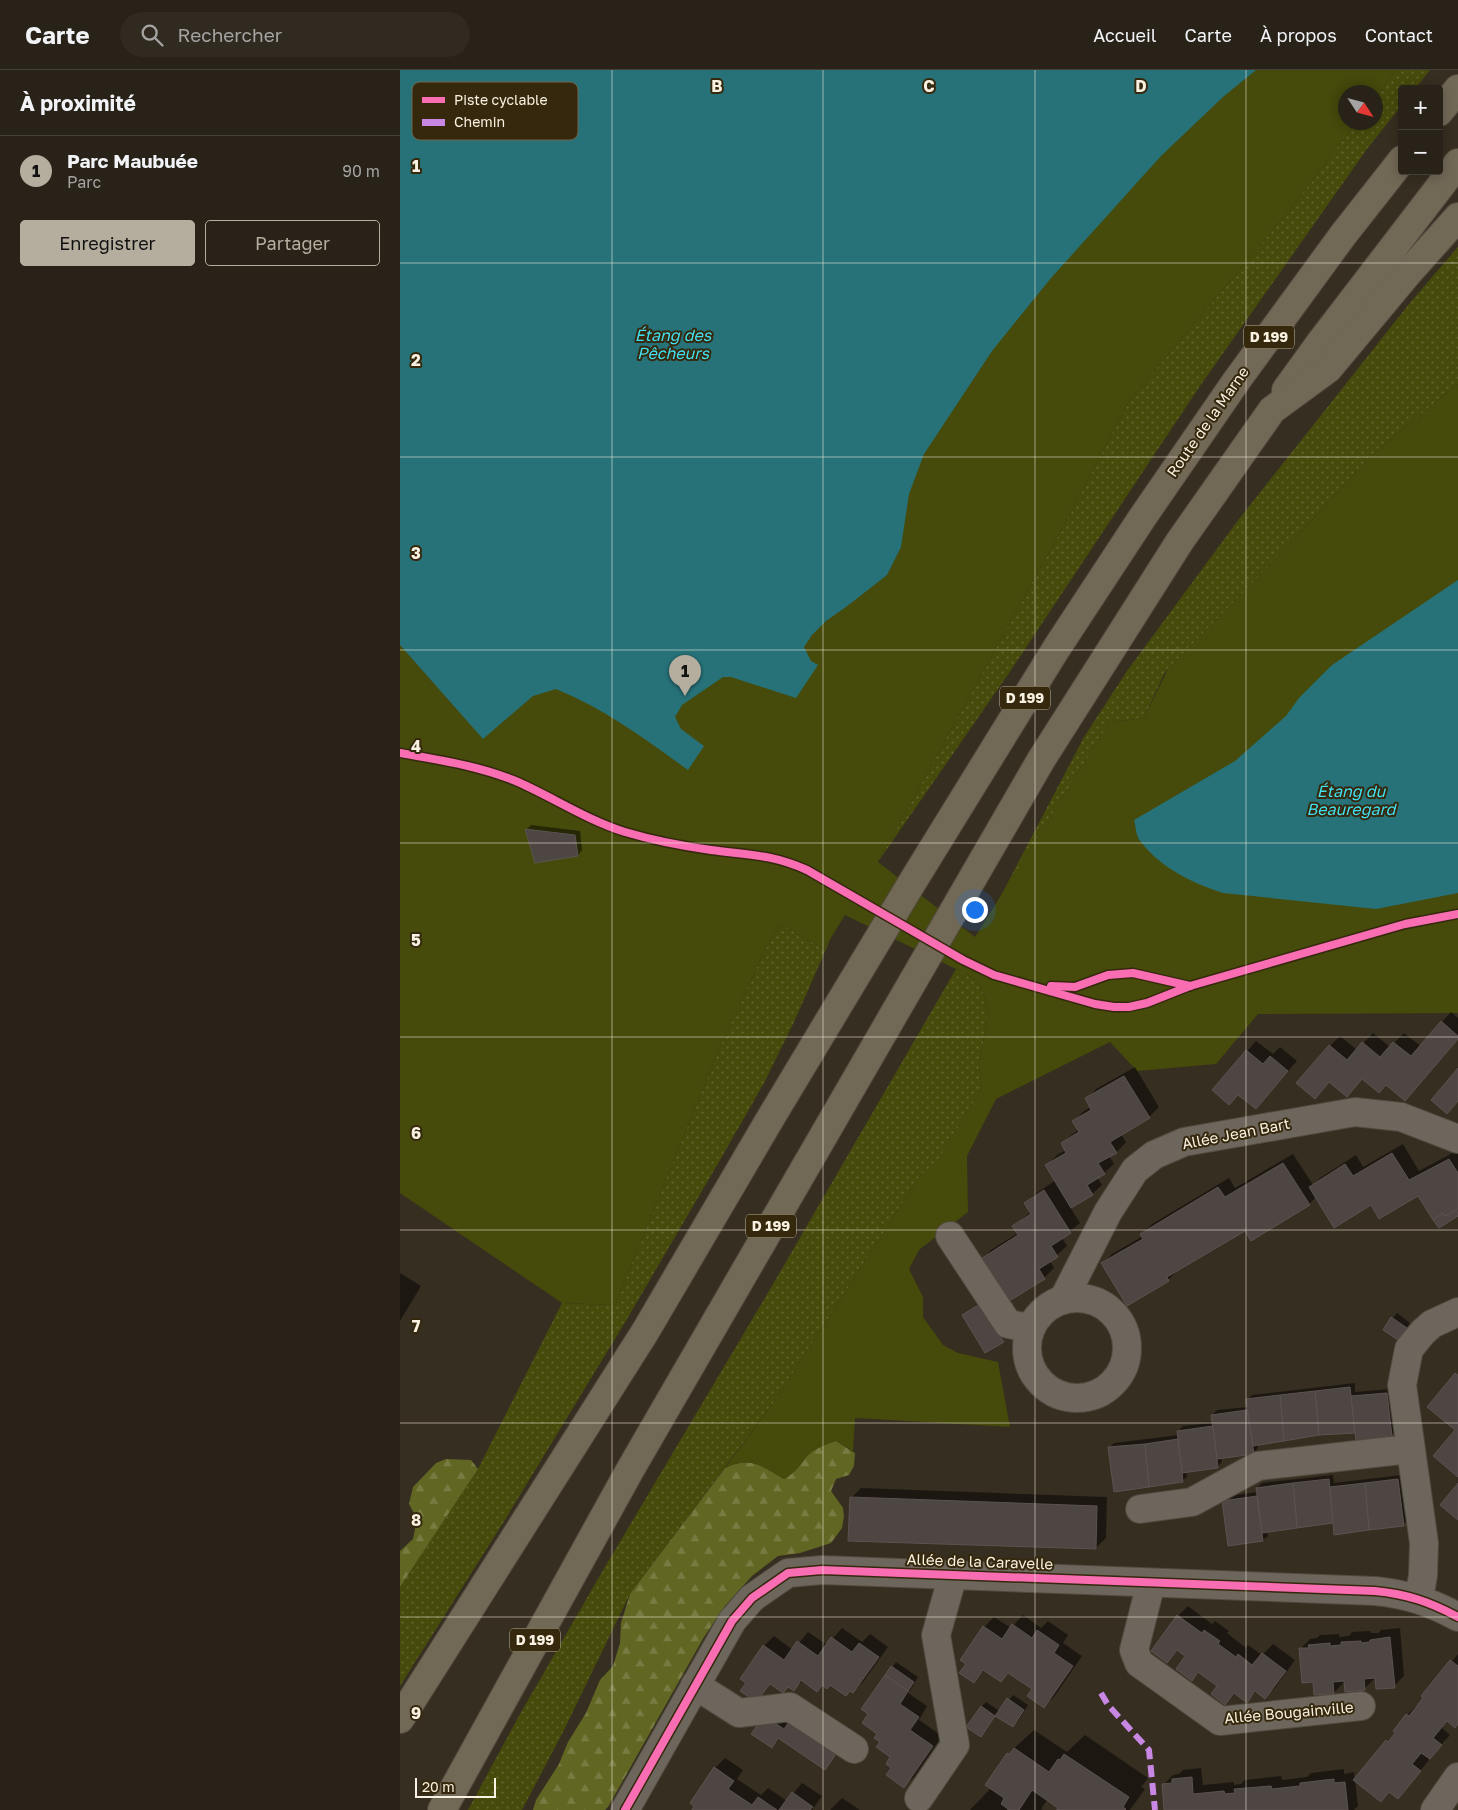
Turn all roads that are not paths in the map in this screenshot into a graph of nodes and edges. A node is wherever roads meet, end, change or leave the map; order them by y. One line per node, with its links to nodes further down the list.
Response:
1 (1458, 88): 2 (highway)
2 (1443, 107)
3 (1458, 163): 6 (highway, D 199)
4 (1398, 165): 20 (highway, Route de la Marne / D 199)
5 (1458, 217): 6 (highway)
6 (1272, 410): 25 (highway, D 199)
7 (1458, 1139): 9 (street, Allée Jean Bart)
8 (950, 1236): 11 (street)
9 (1062, 1300): 11 (street); 11 (street)
10 (1458, 1312): 12 (street)
11 (1031, 1328)
12 (1410, 1449): 13 (street); 16 (street)
13 (1140, 1509)
14 (953, 1575): 15 (street, Allée de la Caravelle); 18 (street, Allée de la Caravelle); 23 (street)
15 (1150, 1583): 16 (street, Allée de la Caravelle); 19 (street, Allée Bougainville)
16 (1420, 1598): 17 (street, Allée de la Caravelle)
17 (1458, 1617)
18 (695, 1685): 21 (street); 24 (street, Allée de la Caravelle)
19 (1361, 1706)
20 (400, 1719)
21 (854, 1749)
22 (1458, 1777): 26 (street)
23 (919, 1798)
24 (634, 1807)
25 (442, 1810)
26 (1435, 1810)

